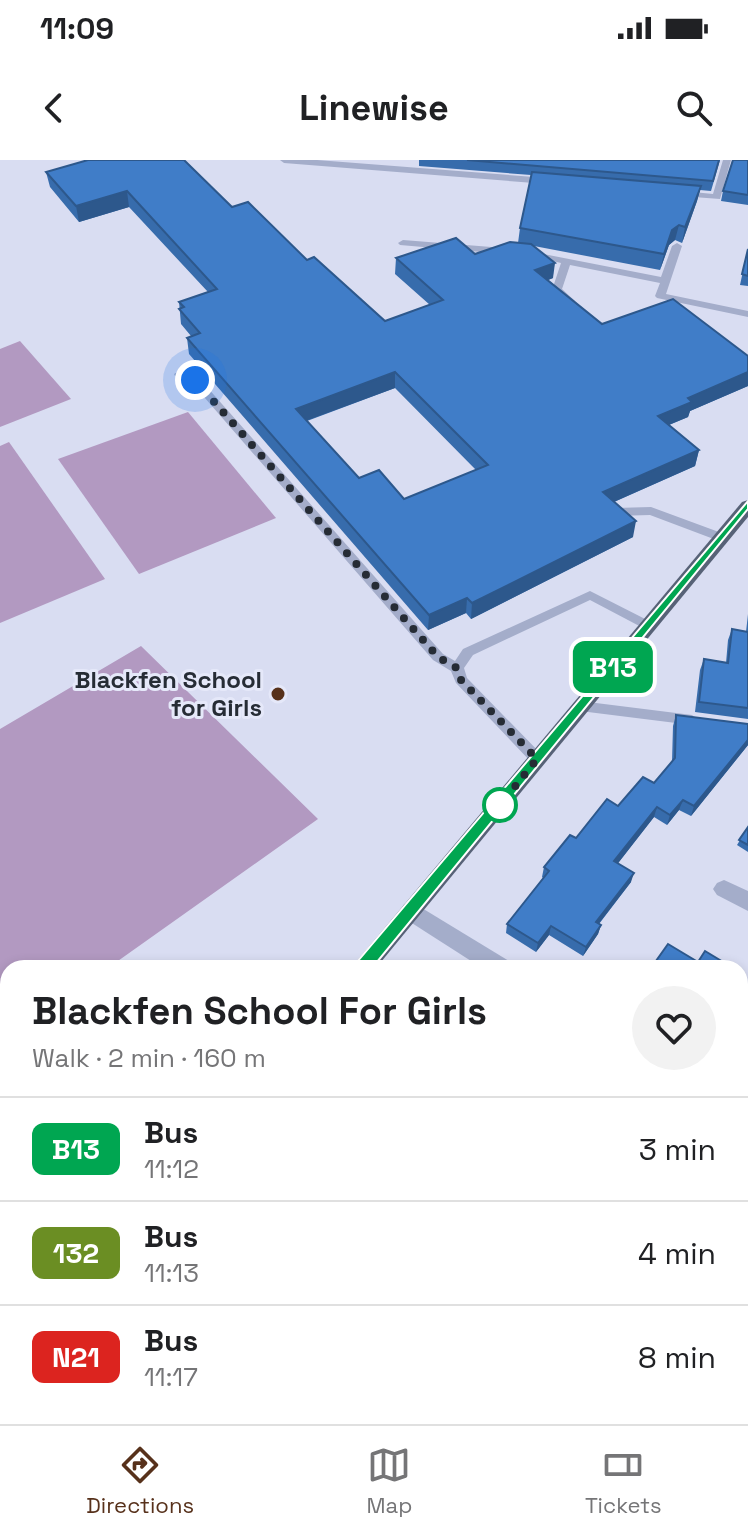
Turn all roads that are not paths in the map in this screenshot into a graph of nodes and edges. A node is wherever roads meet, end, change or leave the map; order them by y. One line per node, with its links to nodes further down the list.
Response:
1 (284, 160): 3 (lane)
2 (727, 160): 4 (lane)
3 (562, 183)
4 (670, 193)
5 (403, 243): 7 (lane)
6 (677, 246): 8 (lane)
7 (567, 261): 8 (lane); 9 (lane)
8 (665, 281): 10 (lane)
9 (580, 309)
10 (748, 314)
11 (179, 374): 16 (lane)
12 (748, 506): 14 (main road)
13 (615, 512): 14 (lane)
14 (723, 538): 15 (main road)
15 (649, 626): 16 (lane); 17 (main road)
16 (457, 668): 19 (lane)
17 (580, 706): 18 (lane); 19 (main road)
18 (702, 721)
19 (537, 759): 22 (main road)
20 (724, 889): 21 (street)
21 (748, 902)
22 (412, 911): 23 (main road); 24 (street)
23 (369, 960)
24 (489, 960)

